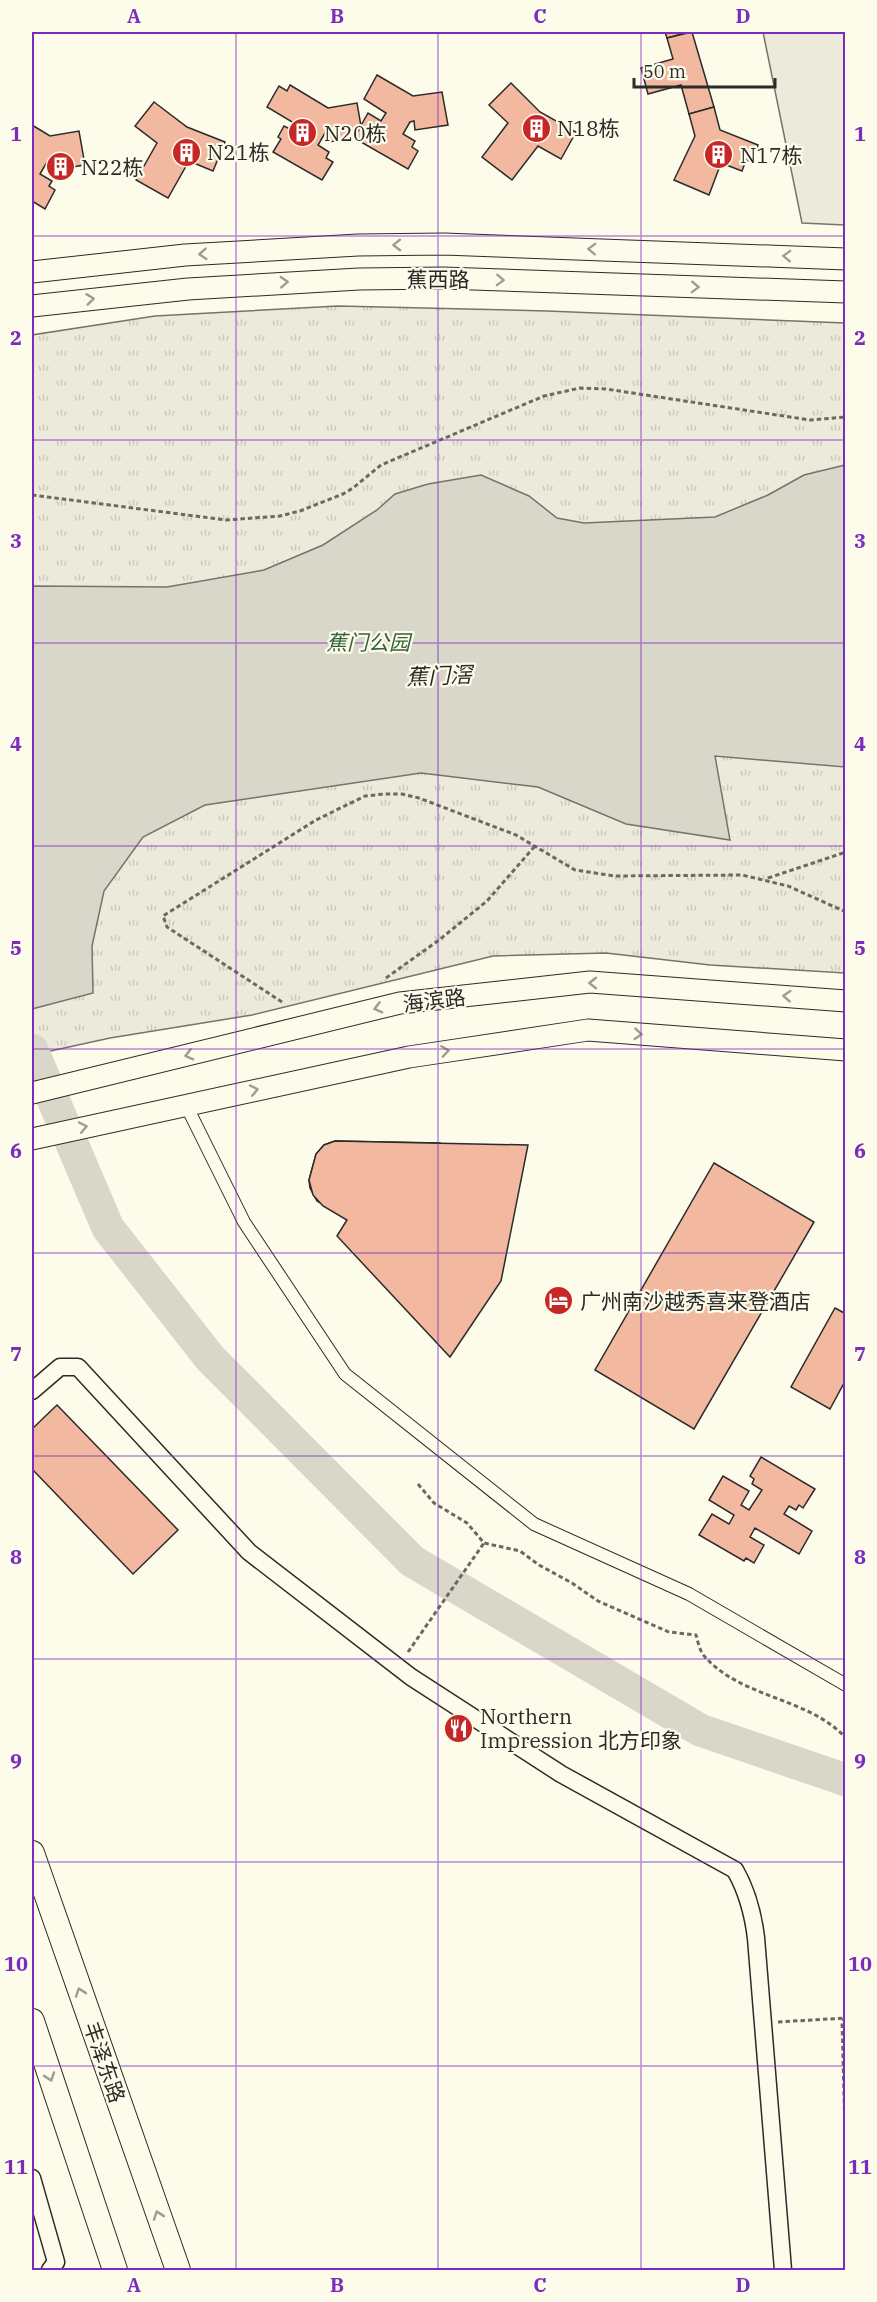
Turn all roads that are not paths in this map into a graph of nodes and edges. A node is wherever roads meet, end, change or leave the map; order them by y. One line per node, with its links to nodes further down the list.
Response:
1 (846, 259): 2 (street, 蕉西路, one-way to 2)
2 (32, 272)
3 (846, 292): 4 (street, 蕉西路, one-way to 3)
4 (32, 306)
5 (846, 1001): 7 (street, 海滨路, one-way to 7)
6 (846, 1050): 8 (street, one-way to 6)
7 (32, 1093)
8 (186, 1105): 9 (street, one-way to 8); 11 (street)
9 (32, 1139)
10 (32, 1391): 18 (street)
11 (846, 1685)
12 (32, 1853): 17 (main road, 丰泽东路, one-way to 12)
13 (32, 2021): 16 (main road, one-way to 16)
14 (32, 2178): 15 (street)
15 (50, 2271)
16 (115, 2271)
17 (178, 2271)
18 (783, 2271)

